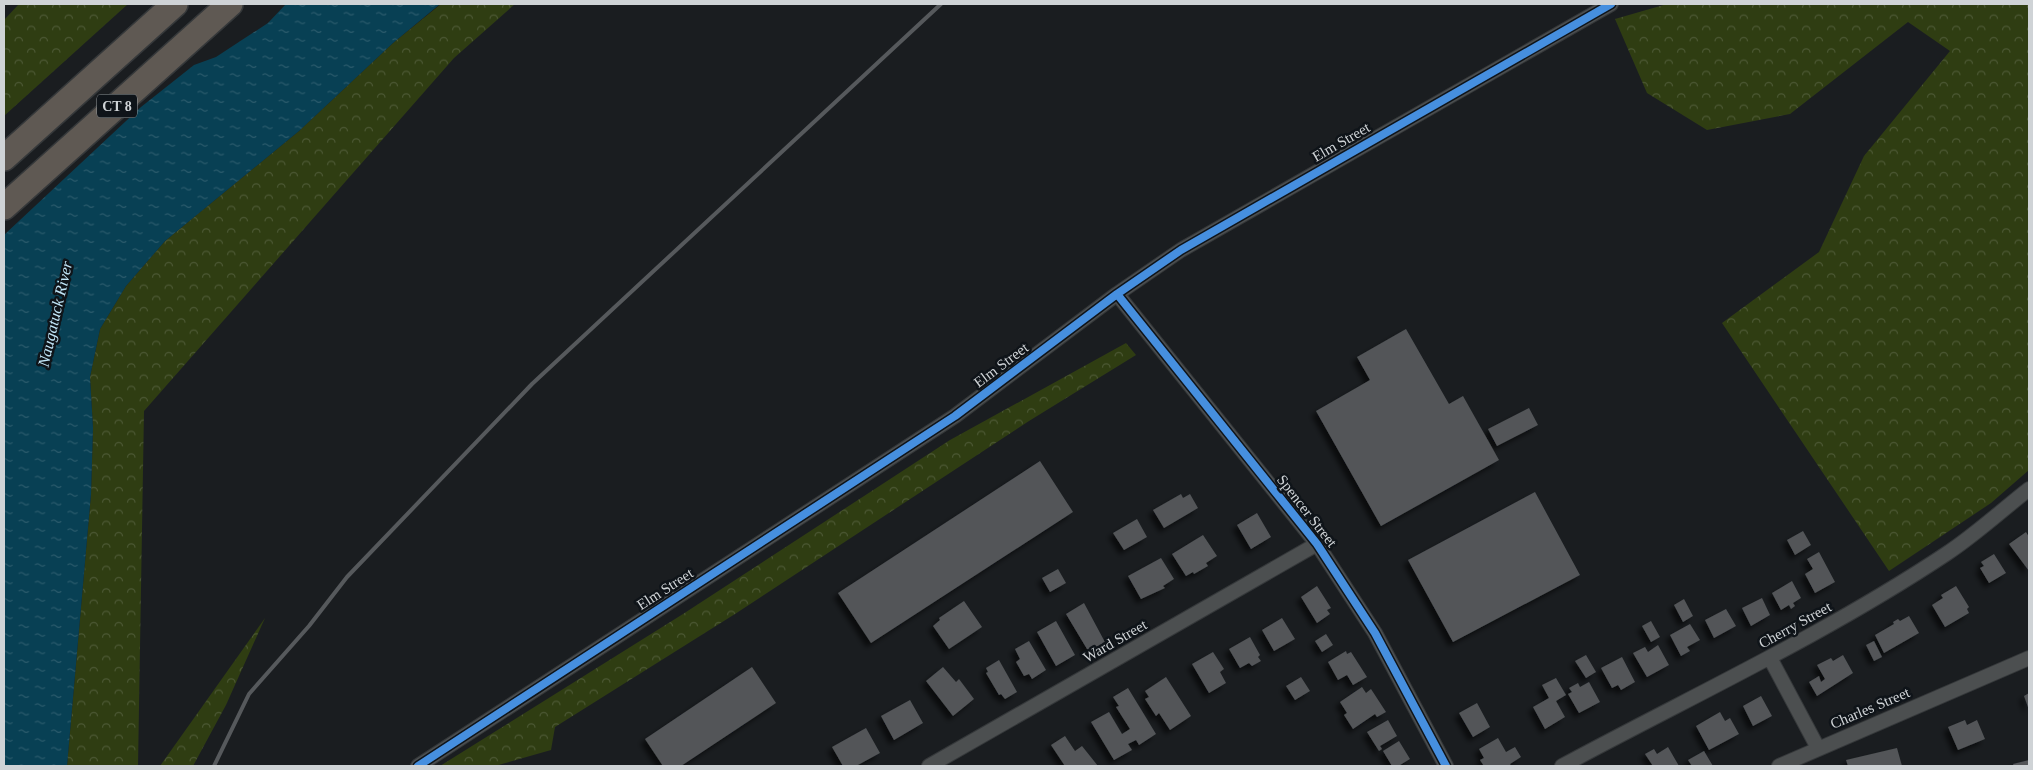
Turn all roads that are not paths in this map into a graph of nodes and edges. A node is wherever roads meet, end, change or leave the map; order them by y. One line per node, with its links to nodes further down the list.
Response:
1 (175, 4): 4 (highway, CT 8)
2 (230, 4): 5 (highway, CT 8)
3 (1612, 4): 6 (street, Elm Street)
4 (4, 158)
5 (4, 207)
6 (1116, 294): 8 (street, Spencer Street); 12 (street, Elm Street)
7 (2029, 489): 9 (street, Cherry Street)
8 (1317, 544): 13 (street, Ward Street); 14 (street, Spencer Street)
9 (1770, 658): 11 (street, Charles Street); 15 (street, Cherry Street)
10 (2029, 658): 11 (street, Charles Street)
11 (1818, 748): 16 (street)
12 (418, 766)
13 (929, 766)
14 (1446, 766)
15 (1562, 766)
16 (1779, 766)

